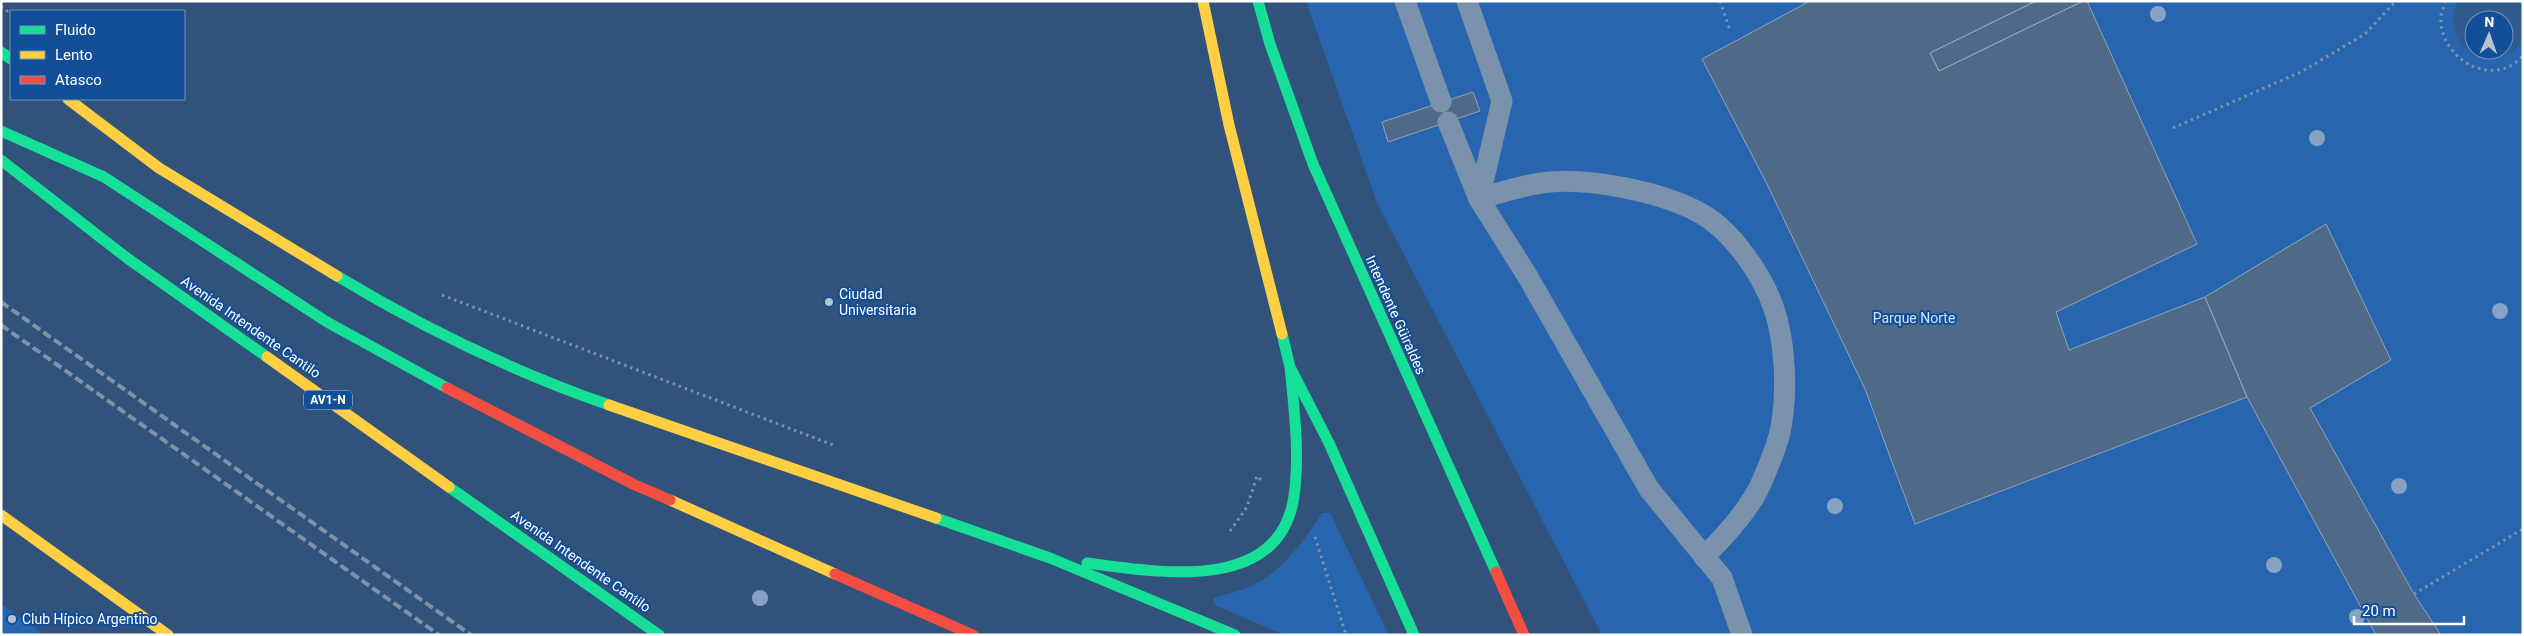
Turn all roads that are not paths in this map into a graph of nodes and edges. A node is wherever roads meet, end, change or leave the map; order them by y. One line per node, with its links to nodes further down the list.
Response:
1 (1203, 1): 11 (main road)
2 (1258, 1): 20 (main road, Intendente Güiraldes)
3 (1405, 1): 6 (lane)
4 (1467, 1): 10 (lane)
5 (69, 100): 14 (main road)
6 (1441, 102)
7 (1448, 122): 10 (lane)
8 (1, 131): 17 (main road)
9 (1, 160): 16 (main road, Avenida Intendente Cantilo / AV1-N)
10 (1479, 198): 13 (lane); 13 (lane)
11 (1290, 367): 14 (main road); 19 (main road)
12 (1, 515): 15 (main road)
13 (1704, 557): 21 (lane)
14 (1050, 558): 18 (main road)
15 (168, 635)
16 (659, 635)
17 (973, 635)
18 (1235, 635)
19 (1414, 635)
20 (1524, 635)
21 (1742, 635)

